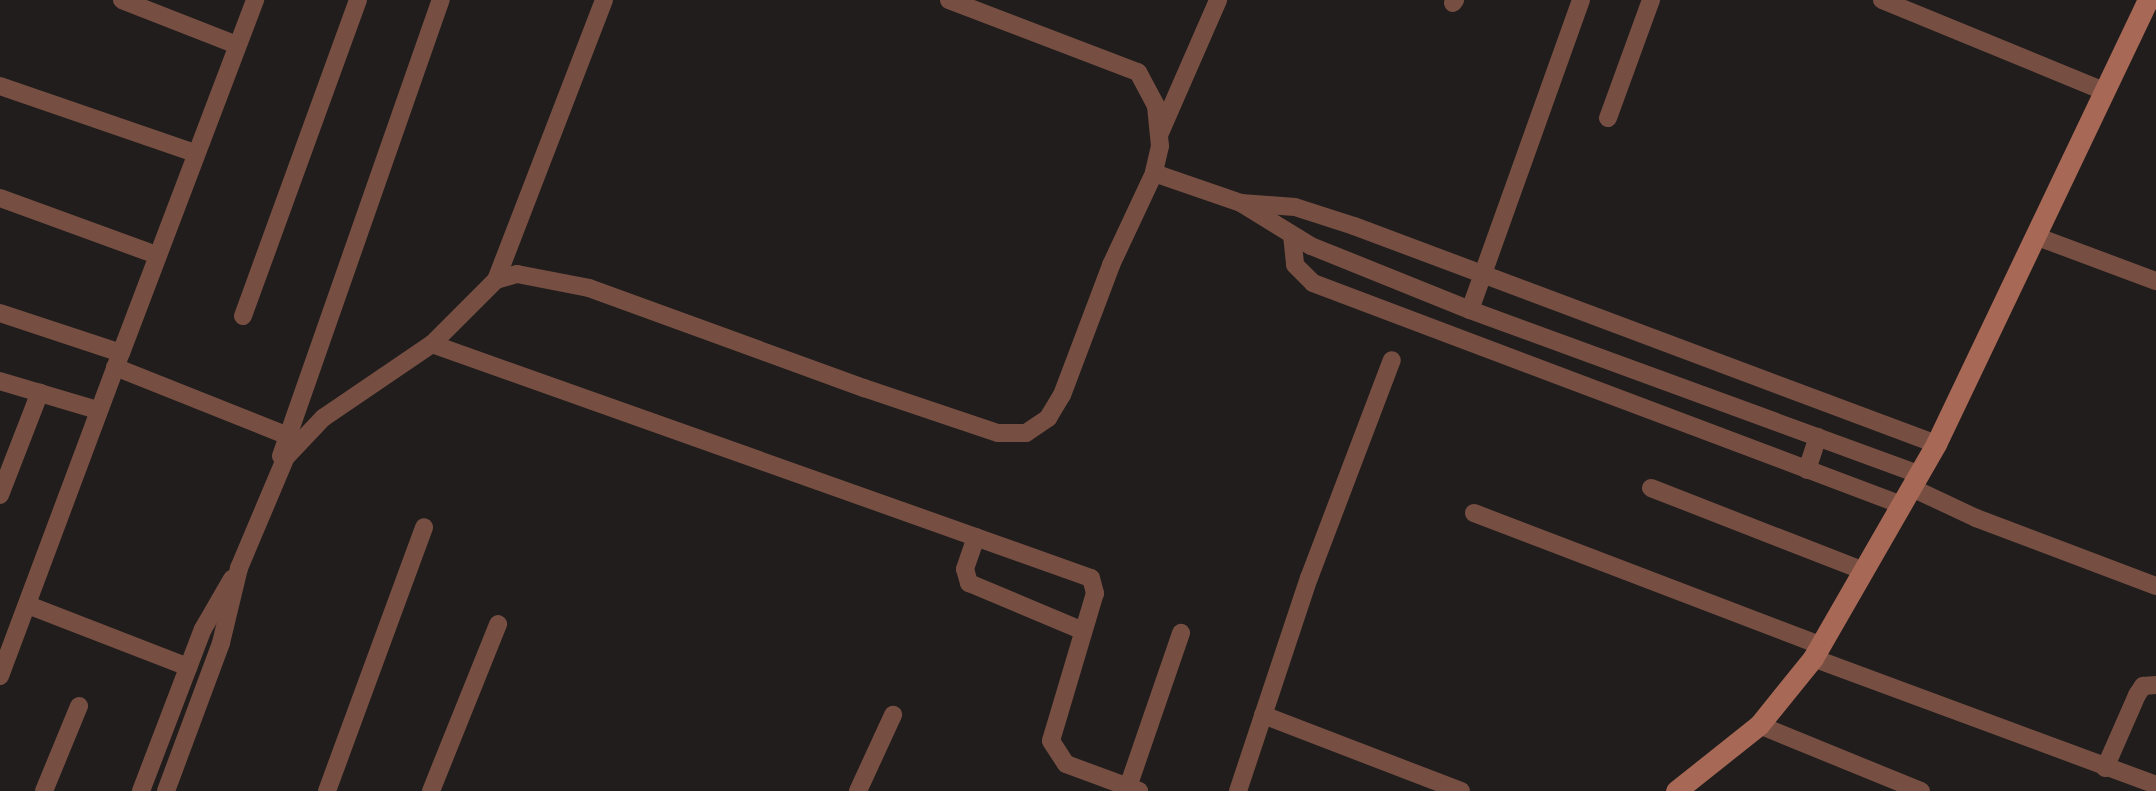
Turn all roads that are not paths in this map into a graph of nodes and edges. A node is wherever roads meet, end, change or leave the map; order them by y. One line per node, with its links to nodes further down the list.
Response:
1 (122, 0): 12 (street)
2 (255, 0): 12 (street)
3 (358, 0): 29 (street)
4 (440, 0): 36 (street)
5 (604, 0): 25 (street)
6 (948, 0): 16 (street)
7 (1217, 0): 16 (street)
8 (1581, 0): 24 (street)
9 (1651, 0): 15 (street)
10 (1882, 0): 14 (street)
11 (2148, 0): 14 (street)
12 (237, 45): 17 (street)
13 (0, 86): 17 (street)
14 (2104, 91): 22 (street)
15 (1608, 118)
16 (1160, 133): 18 (street)
17 (194, 153): 23 (street)
18 (1154, 173): 20 (street); 25 (street)
19 (0, 198): 23 (street)
20 (1241, 203): 21 (street); 24 (street)
21 (1292, 235): 27 (street); 39 (street)
22 (2035, 236): 26 (street); 38 (street)
23 (157, 255): 31 (street)
24 (1481, 273): 27 (street); 38 (street)
25 (496, 280): 30 (street)
26 (2156, 281)
27 (1470, 310): 37 (street)
28 (0, 313): 31 (street)
29 (243, 316)
30 (432, 344): 40 (street); 46 (street)
31 (118, 360): 35 (street); 36 (street)
32 (1392, 360): 60 (street)
33 (0, 381): 34 (street)
34 (40, 392): 35 (street); 43 (street)
35 (97, 410): 50 (street)
36 (288, 436): 40 (street)
37 (1818, 437): 39 (street); 42 (street)
38 (1936, 444): 42 (street)
39 (1807, 470): 42 (street)
40 (275, 476): 47 (street)
41 (1651, 488): 48 (street)
42 (1911, 489): 48 (street); 49 (street)
43 (0, 495)
44 (1474, 513): 54 (street)
45 (424, 527): 68 (street)
46 (976, 537): 52 (street); 52 (street)
47 (239, 568): 55 (street); 67 (street)
48 (1864, 571): 54 (street)
49 (2156, 586)
50 (28, 605): 55 (street); 56 (street)
51 (498, 624): 69 (street)
52 (1083, 631): 64 (street)
53 (1181, 634): 64 (street)
54 (1817, 652): 61 (street); 62 (street)
55 (188, 667): 66 (street)
56 (0, 676)
57 (2156, 685): 62 (street)
58 (79, 706): 65 (street)
59 (893, 715): 70 (street)
60 (1263, 715): 71 (street); 72 (street)
61 (1759, 725): 73 (street); 74 (street)
62 (2105, 768): 63 (street)
63 (2156, 785)
64 (1134, 789)
65 (44, 791)
66 (141, 791)
67 (166, 791)
68 (327, 791)
69 (431, 791)
70 (858, 791)
71 (1238, 791)
72 (1461, 791)
73 (1676, 791)
74 (1921, 791)

